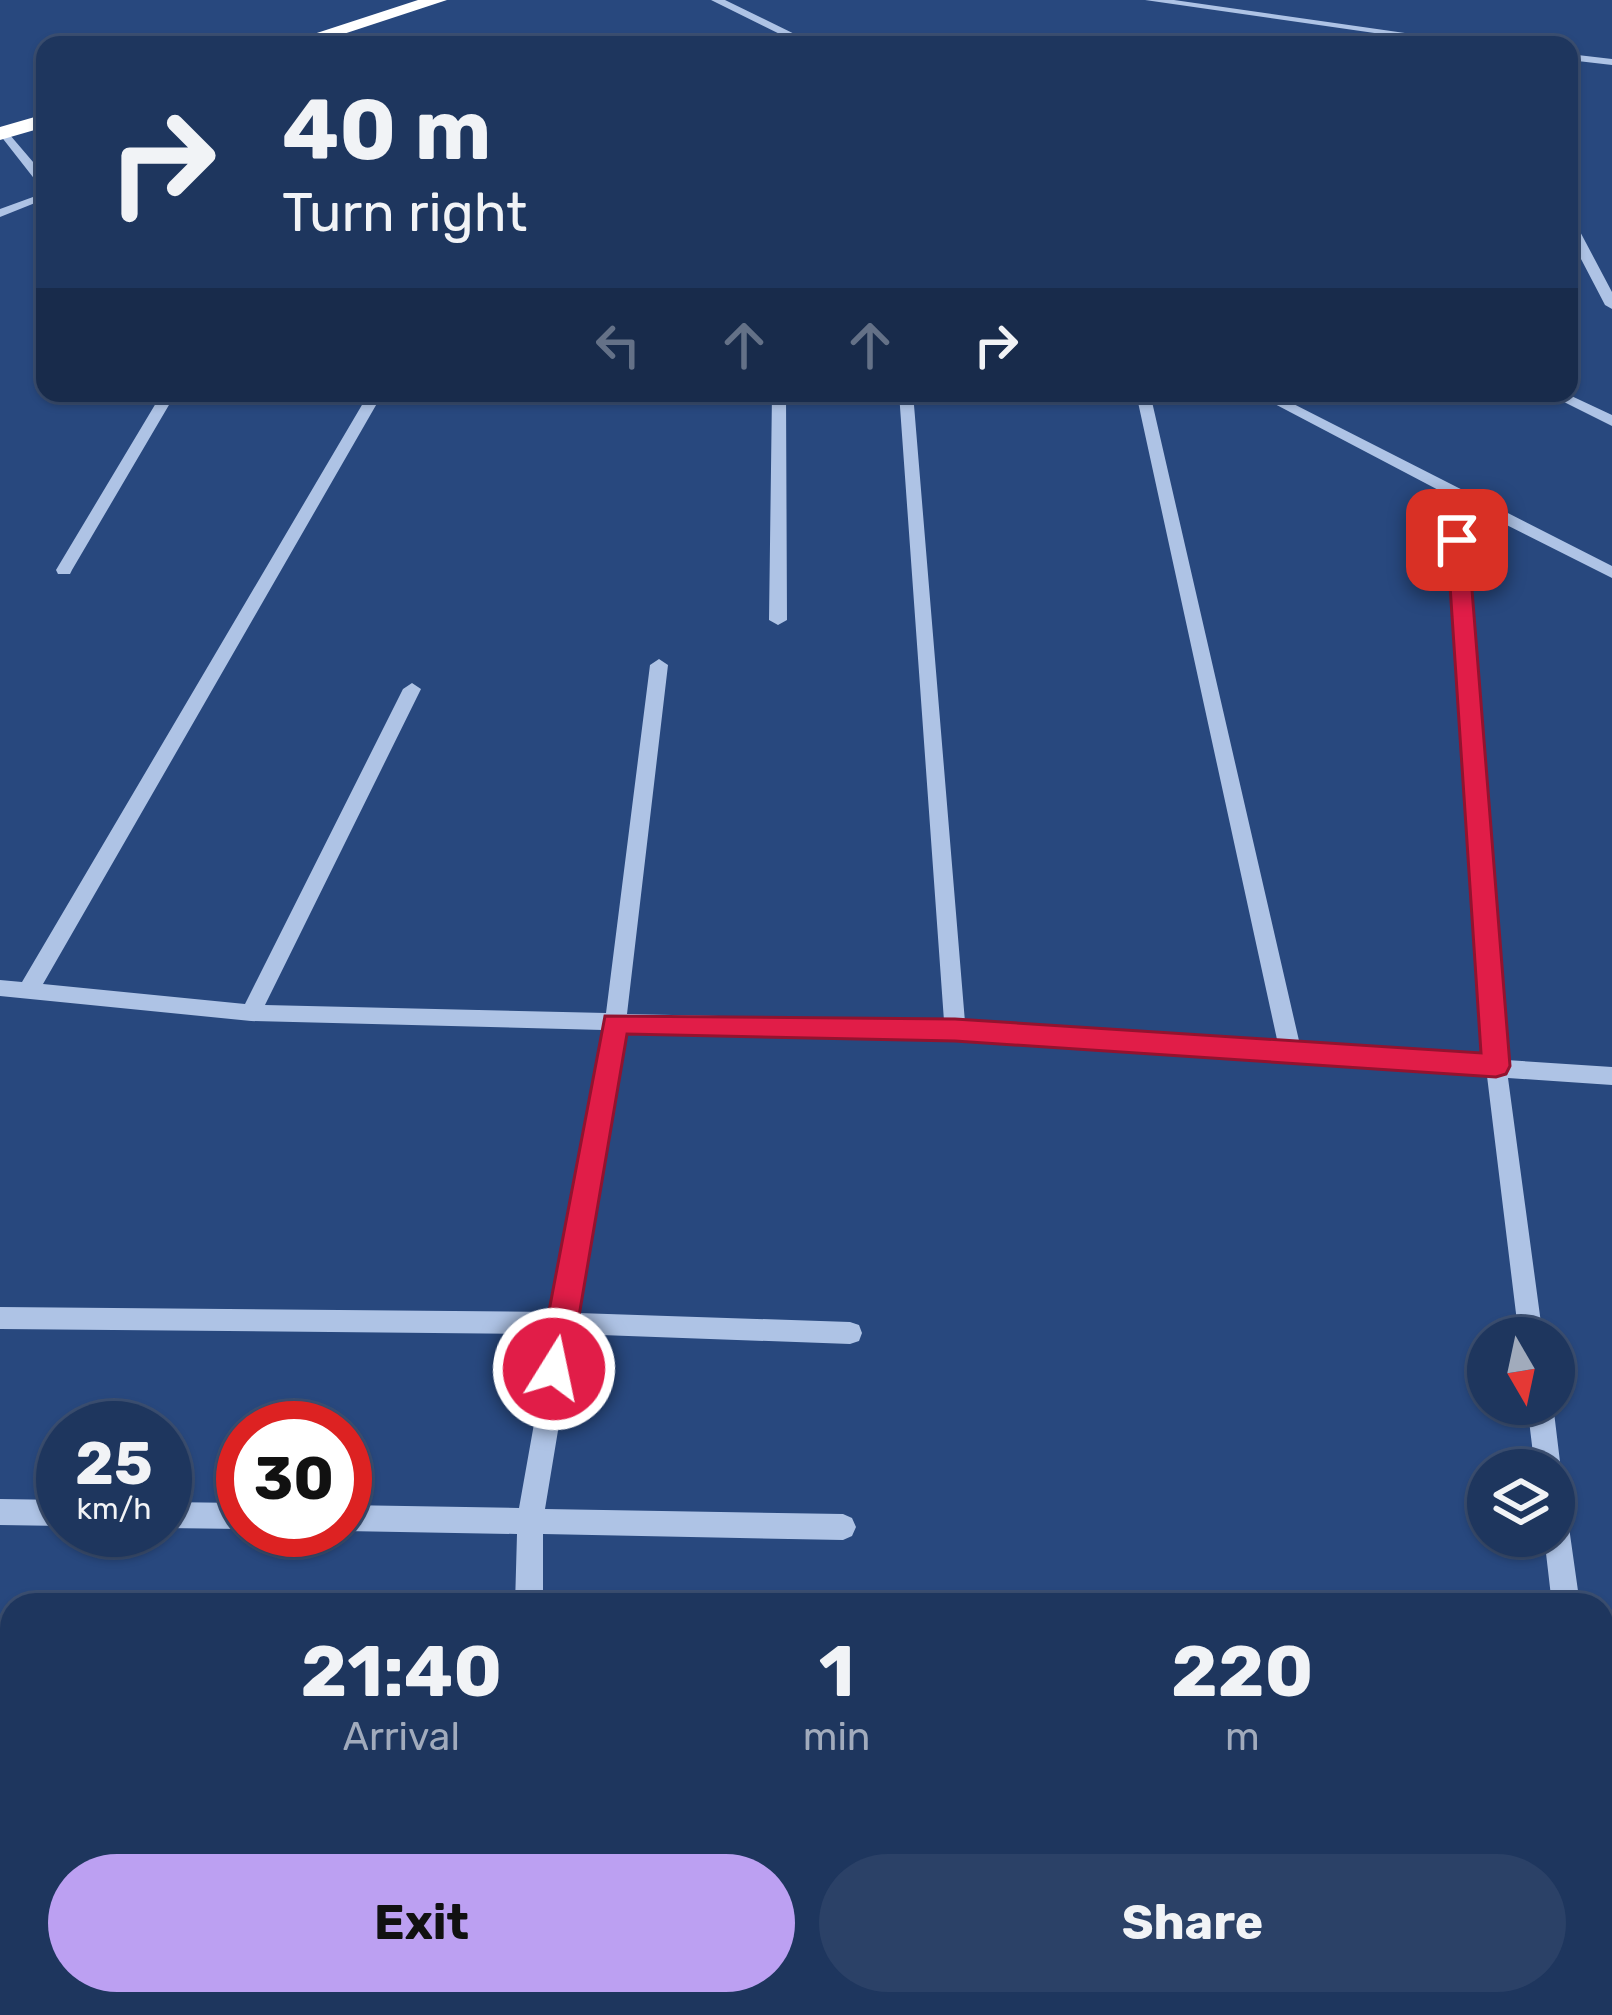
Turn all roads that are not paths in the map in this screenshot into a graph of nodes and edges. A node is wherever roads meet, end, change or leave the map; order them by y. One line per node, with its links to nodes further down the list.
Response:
1 (438, 0): 4 (highway)
2 (716, 0): 5 (street)
3 (1150, 0): 6 (street)
4 (320, 36)
5 (792, 36)
6 (1416, 36)
7 (1578, 58): 8 (street)
8 (1612, 62)
9 (36, 123): 10 (highway)
10 (2, 133): 11 (street)
11 (36, 174)
12 (36, 201): 13 (street)
13 (0, 213)
14 (1578, 240): 16 (street)
15 (1578, 255): 16 (street)
16 (1586, 255): 17 (street)
17 (1612, 304)
18 (164, 402): 27 (street)
19 (371, 402): 33 (street)
20 (779, 402): 29 (street)
21 (907, 402): 36 (street)
22 (1145, 402): 37 (street)
23 (1279, 402): 26 (street)
24 (1572, 402): 25 (street)
25 (1612, 421)
26 (1454, 492): 28 (street); 38 (street)
27 (64, 570)
28 (1612, 573)
29 (778, 620)
30 (659, 664): 35 (street)
31 (412, 689): 34 (street)
32 (0, 988): 33 (street)
33 (28, 991): 34 (street)
34 (251, 1013): 35 (street)
35 (615, 1023): 36 (street); 42 (street)
36 (955, 1030): 37 (street)
37 (1292, 1054): 38 (street)
38 (1496, 1066): 39 (street); 40 (street)
39 (1612, 1076)
40 (1529, 1317)
41 (0, 1318): 42 (street)
42 (562, 1323): 43 (street); 47 (street)
43 (850, 1333)
44 (0, 1512): 45 (street)
45 (36, 1513)
46 (372, 1518): 47 (street)
47 (530, 1521): 48 (street); 50 (street)
48 (844, 1527)
49 (1560, 1557): 51 (street)
50 (529, 1593)
51 (1564, 1593)

